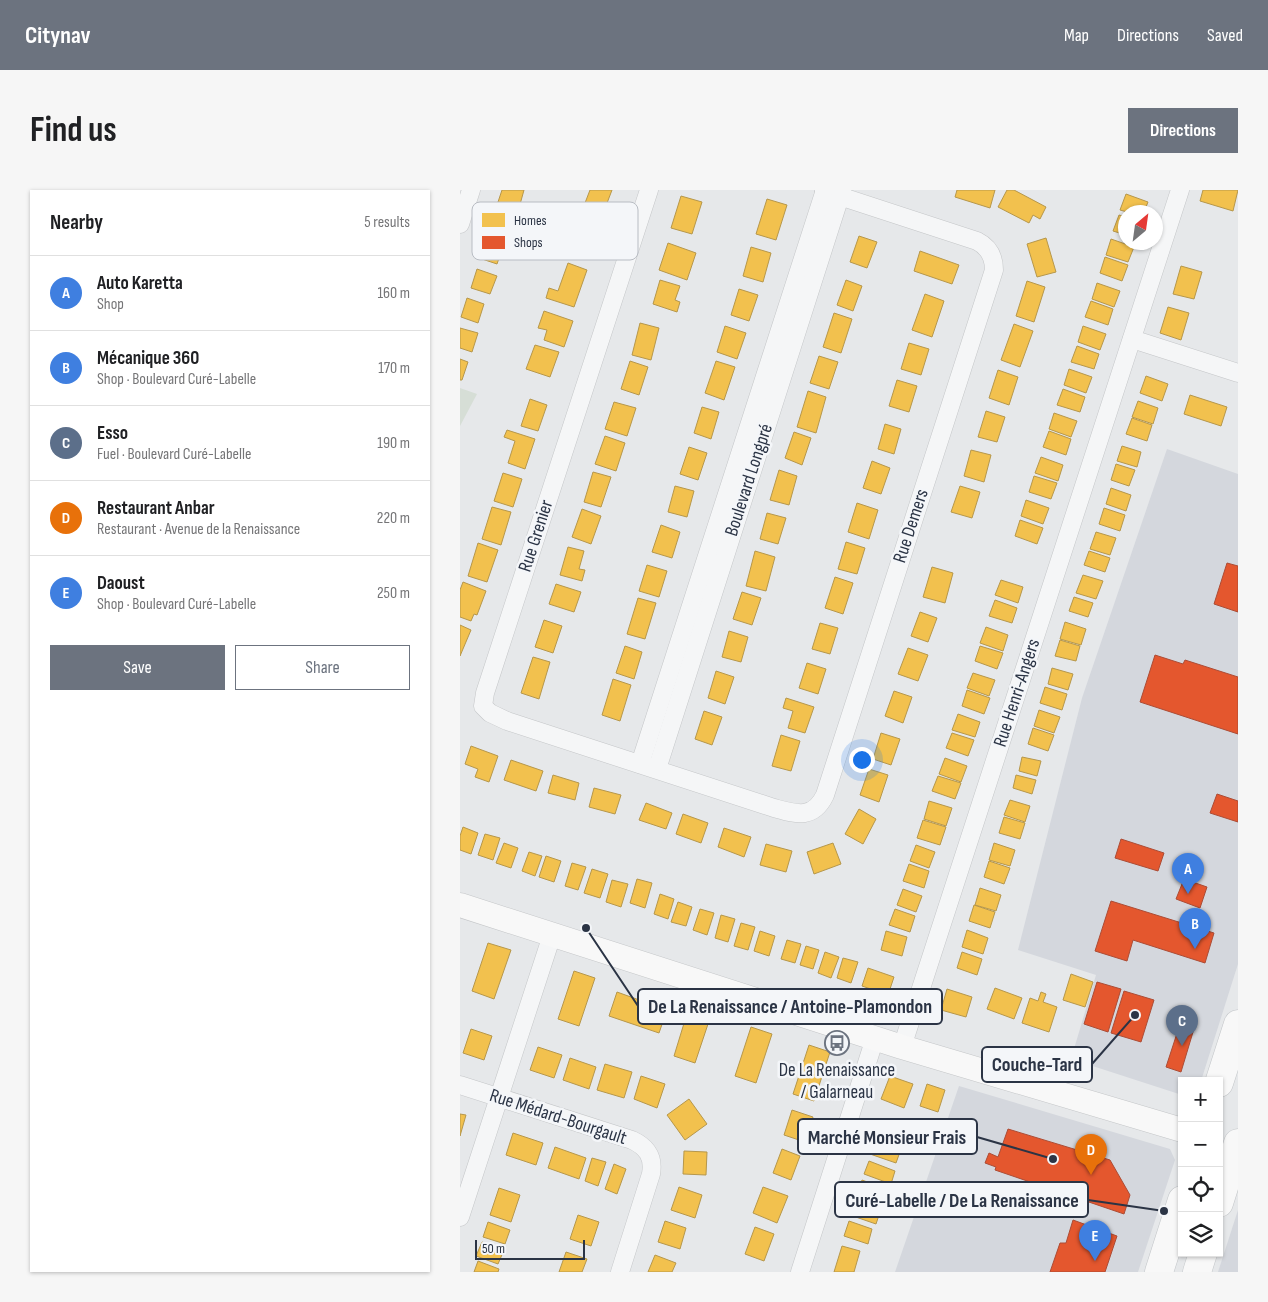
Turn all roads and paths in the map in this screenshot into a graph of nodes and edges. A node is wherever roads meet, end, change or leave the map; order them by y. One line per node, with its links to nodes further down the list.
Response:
1 (471, 190): 5 (street)
2 (649, 190): 6 (street, Rue Grenier)
3 (1180, 190): 8 (street, Rue Henri-Angers)
4 (833, 192): 10 (street, Boulevard Longpré); 10 (street, Rue Demers)
5 (460, 224)
6 (638, 224)
7 (626, 260): 10 (street, Rue Grenier)
8 (1132, 340): 9 (street); 15 (street, Rue Henri-Angers)
9 (1238, 373)
10 (648, 767)
11 (460, 905): 12 (street)
12 (552, 935): 14 (street); 18 (street)
13 (1238, 1024): 16 (main road)
14 (875, 1038): 15 (street); 26 (street)
15 (902, 1047): 19 (street)
16 (1221, 1077)
17 (460, 1085): 18 (street, Rue Médard-Bourgault)
18 (499, 1097): 23 (street); 25 (street, Rue Médard-Bourgault)
19 (1178, 1129)
20 (1233, 1145): 21 (main road)
21 (1223, 1186)
22 (1178, 1212): 27 (main road)
23 (460, 1217)
24 (1202, 1257): 28 (main road)
25 (620, 1272)
26 (800, 1272)
27 (1159, 1272)
28 (1197, 1272)

